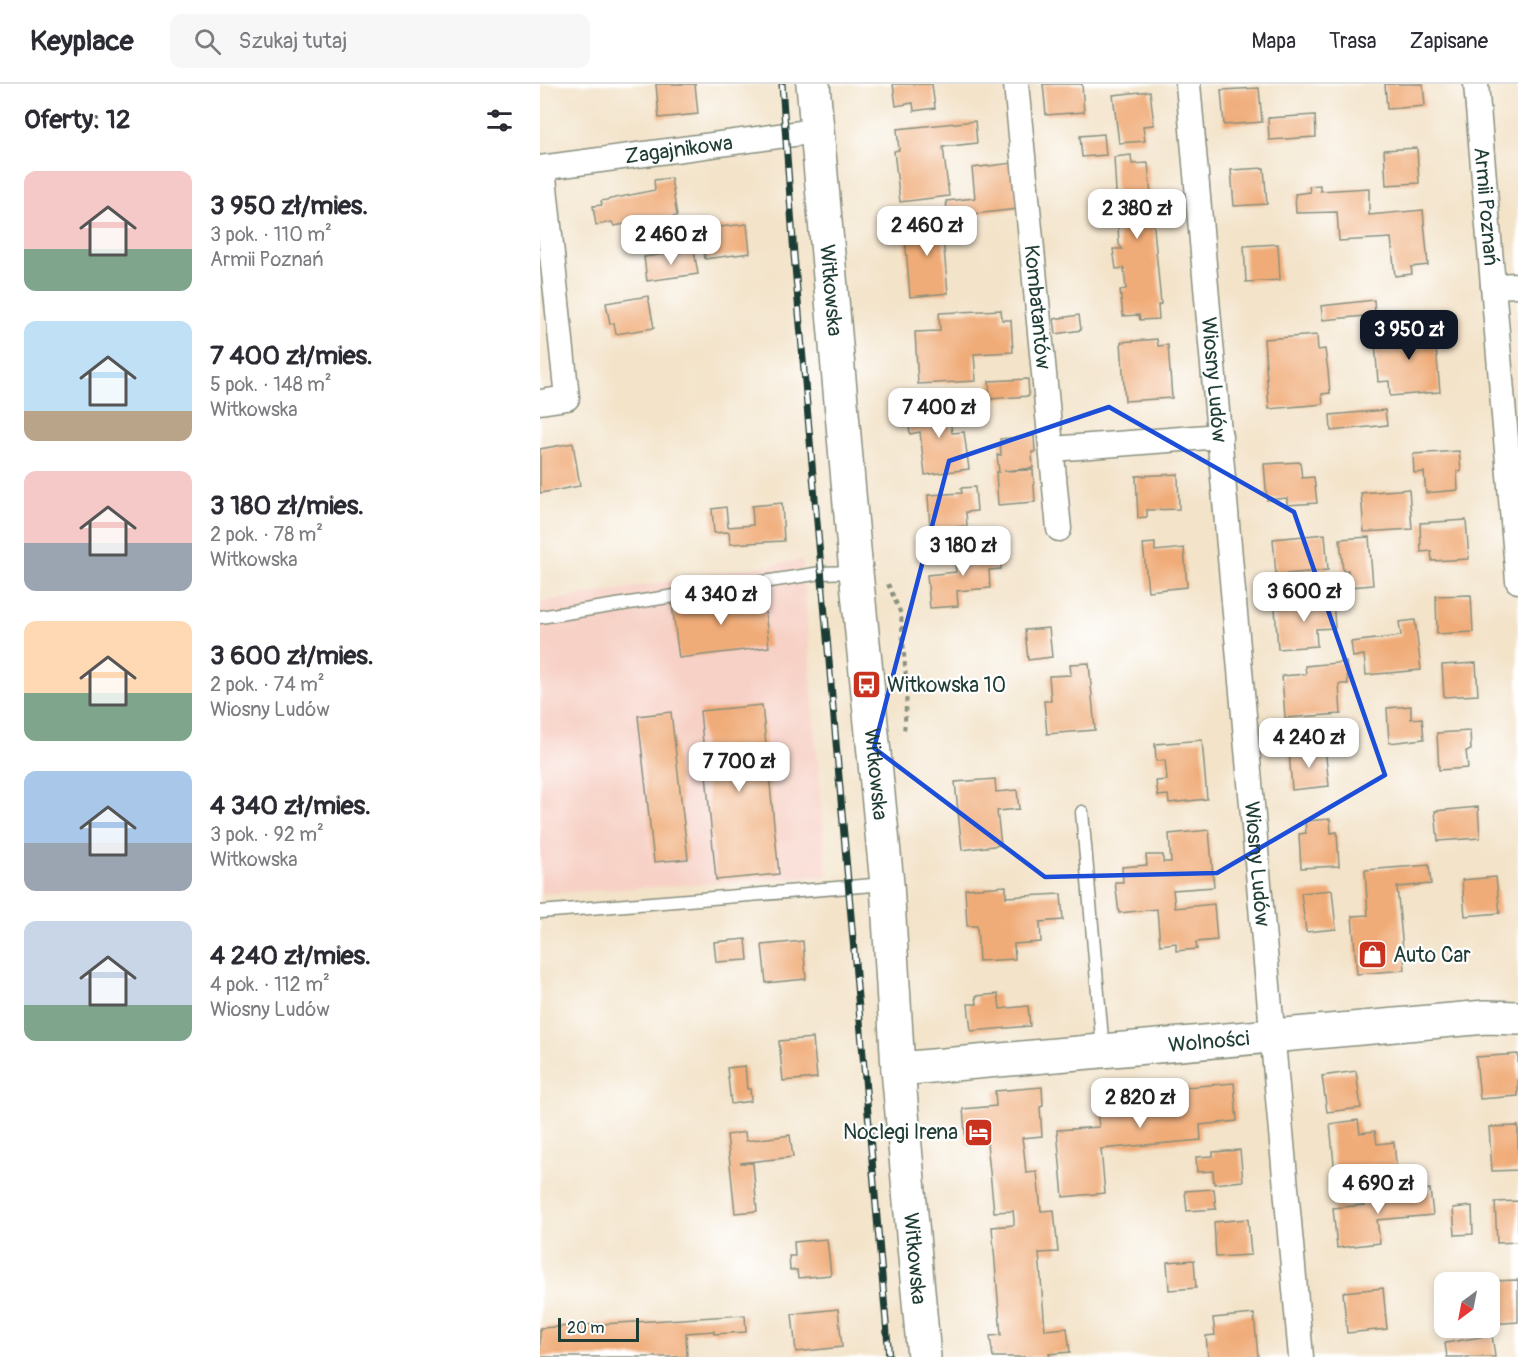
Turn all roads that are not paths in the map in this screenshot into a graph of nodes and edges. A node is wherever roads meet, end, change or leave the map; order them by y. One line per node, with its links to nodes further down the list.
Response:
1 (813, 84): 5 (street, Witkowska)
2 (1016, 84): 11 (street, Kombatantów)
3 (1188, 84): 10 (street, Wiosny Ludów)
4 (1476, 84): 8 (street, Armii Poznań)
5 (816, 131): 6 (street, Zagajnikowa); 13 (street, Witkowska)
6 (542, 168): 9 (street)
7 (1518, 285): 8 (street)
8 (1493, 286): 14 (street, Armii Poznań)
9 (540, 402)
10 (1220, 436): 11 (street); 20 (street, Wiosny Ludów)
11 (1052, 449): 12 (street, Kombatantów)
12 (1059, 529)
13 (856, 572): 15 (lane); 17 (street, Witkowska)
14 (1518, 581)
15 (540, 617)
16 (1082, 812): 21 (lane)
17 (887, 884): 18 (lane); 22 (street, Witkowska)
18 (540, 912)
19 (1518, 1018): 20 (street, Wolności)
20 (1273, 1035): 21 (street, Wolności); 24 (street, Wiosny Ludów)
21 (1104, 1052): 22 (street, Wolności)
22 (898, 1069): 23 (street, Witkowska)
23 (924, 1357)
24 (1301, 1357)

